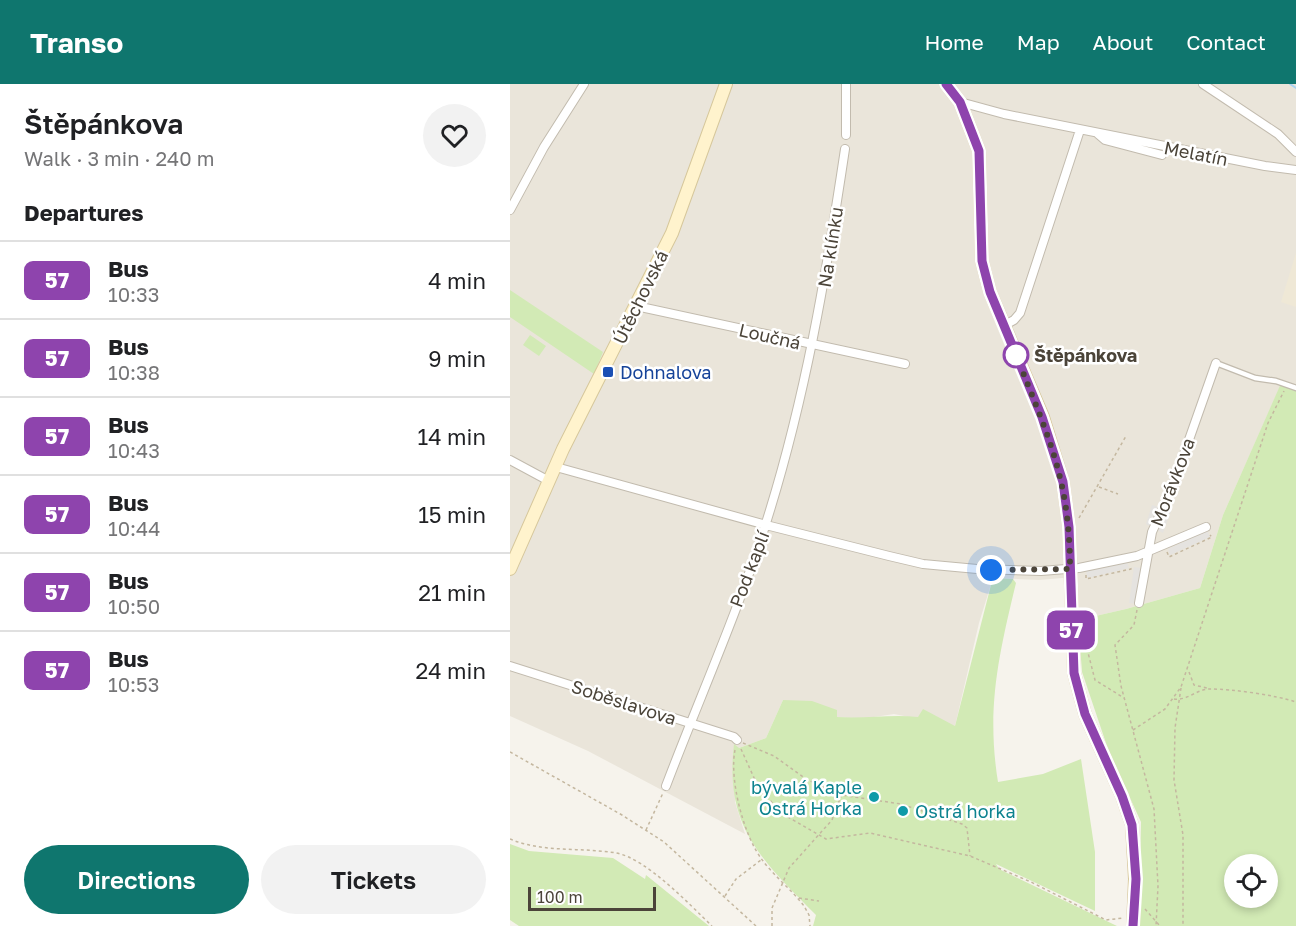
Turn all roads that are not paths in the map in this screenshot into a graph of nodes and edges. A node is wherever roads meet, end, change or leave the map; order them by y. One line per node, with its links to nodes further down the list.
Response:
1 (584, 84): 14 (street)
2 (726, 84): 15 (street, Útěchovská)
3 (846, 84): 9 (street)
4 (946, 84): 6 (street)
5 (1203, 84): 11 (street)
6 (960, 102): 7 (street, Melatín); 16 (street)
7 (1080, 130): 8 (street, Melatín); 16 (street)
8 (1097, 132): 12 (street, Melatín); 13 (street, Melatín)
9 (846, 135)
10 (845, 149): 17 (street, Na klínku)
11 (1296, 153)
12 (1162, 155)
13 (1296, 170)
14 (510, 210)
15 (636, 306): 17 (street, Loučná); 22 (street, Útěchovská)
16 (1003, 326): 28 (street)
17 (813, 346): 19 (street, Loučná); 24 (street, Pod kaplí)
18 (1216, 363): 20 (lane); 26 (street, Morávkova)
19 (905, 364)
20 (1296, 388)
21 (510, 460): 23 (street)
22 (556, 467): 23 (street, Útěchovská); 24 (street)
23 (549, 481): 27 (street, Útěchovská)
24 (765, 525): 28 (street); 31 (street, Pod kaplí)
25 (1206, 527): 26 (street)
26 (1147, 552): 28 (street); 29 (street, Morávkova)
27 (510, 569)
28 (1070, 569): 34 (street)
29 (1139, 603)
30 (510, 666): 31 (street, Soběslavova)
31 (690, 723): 32 (street, Soběslavova); 33 (street, Pod kaplí)
32 (737, 740)
33 (666, 786)
34 (1134, 920)

